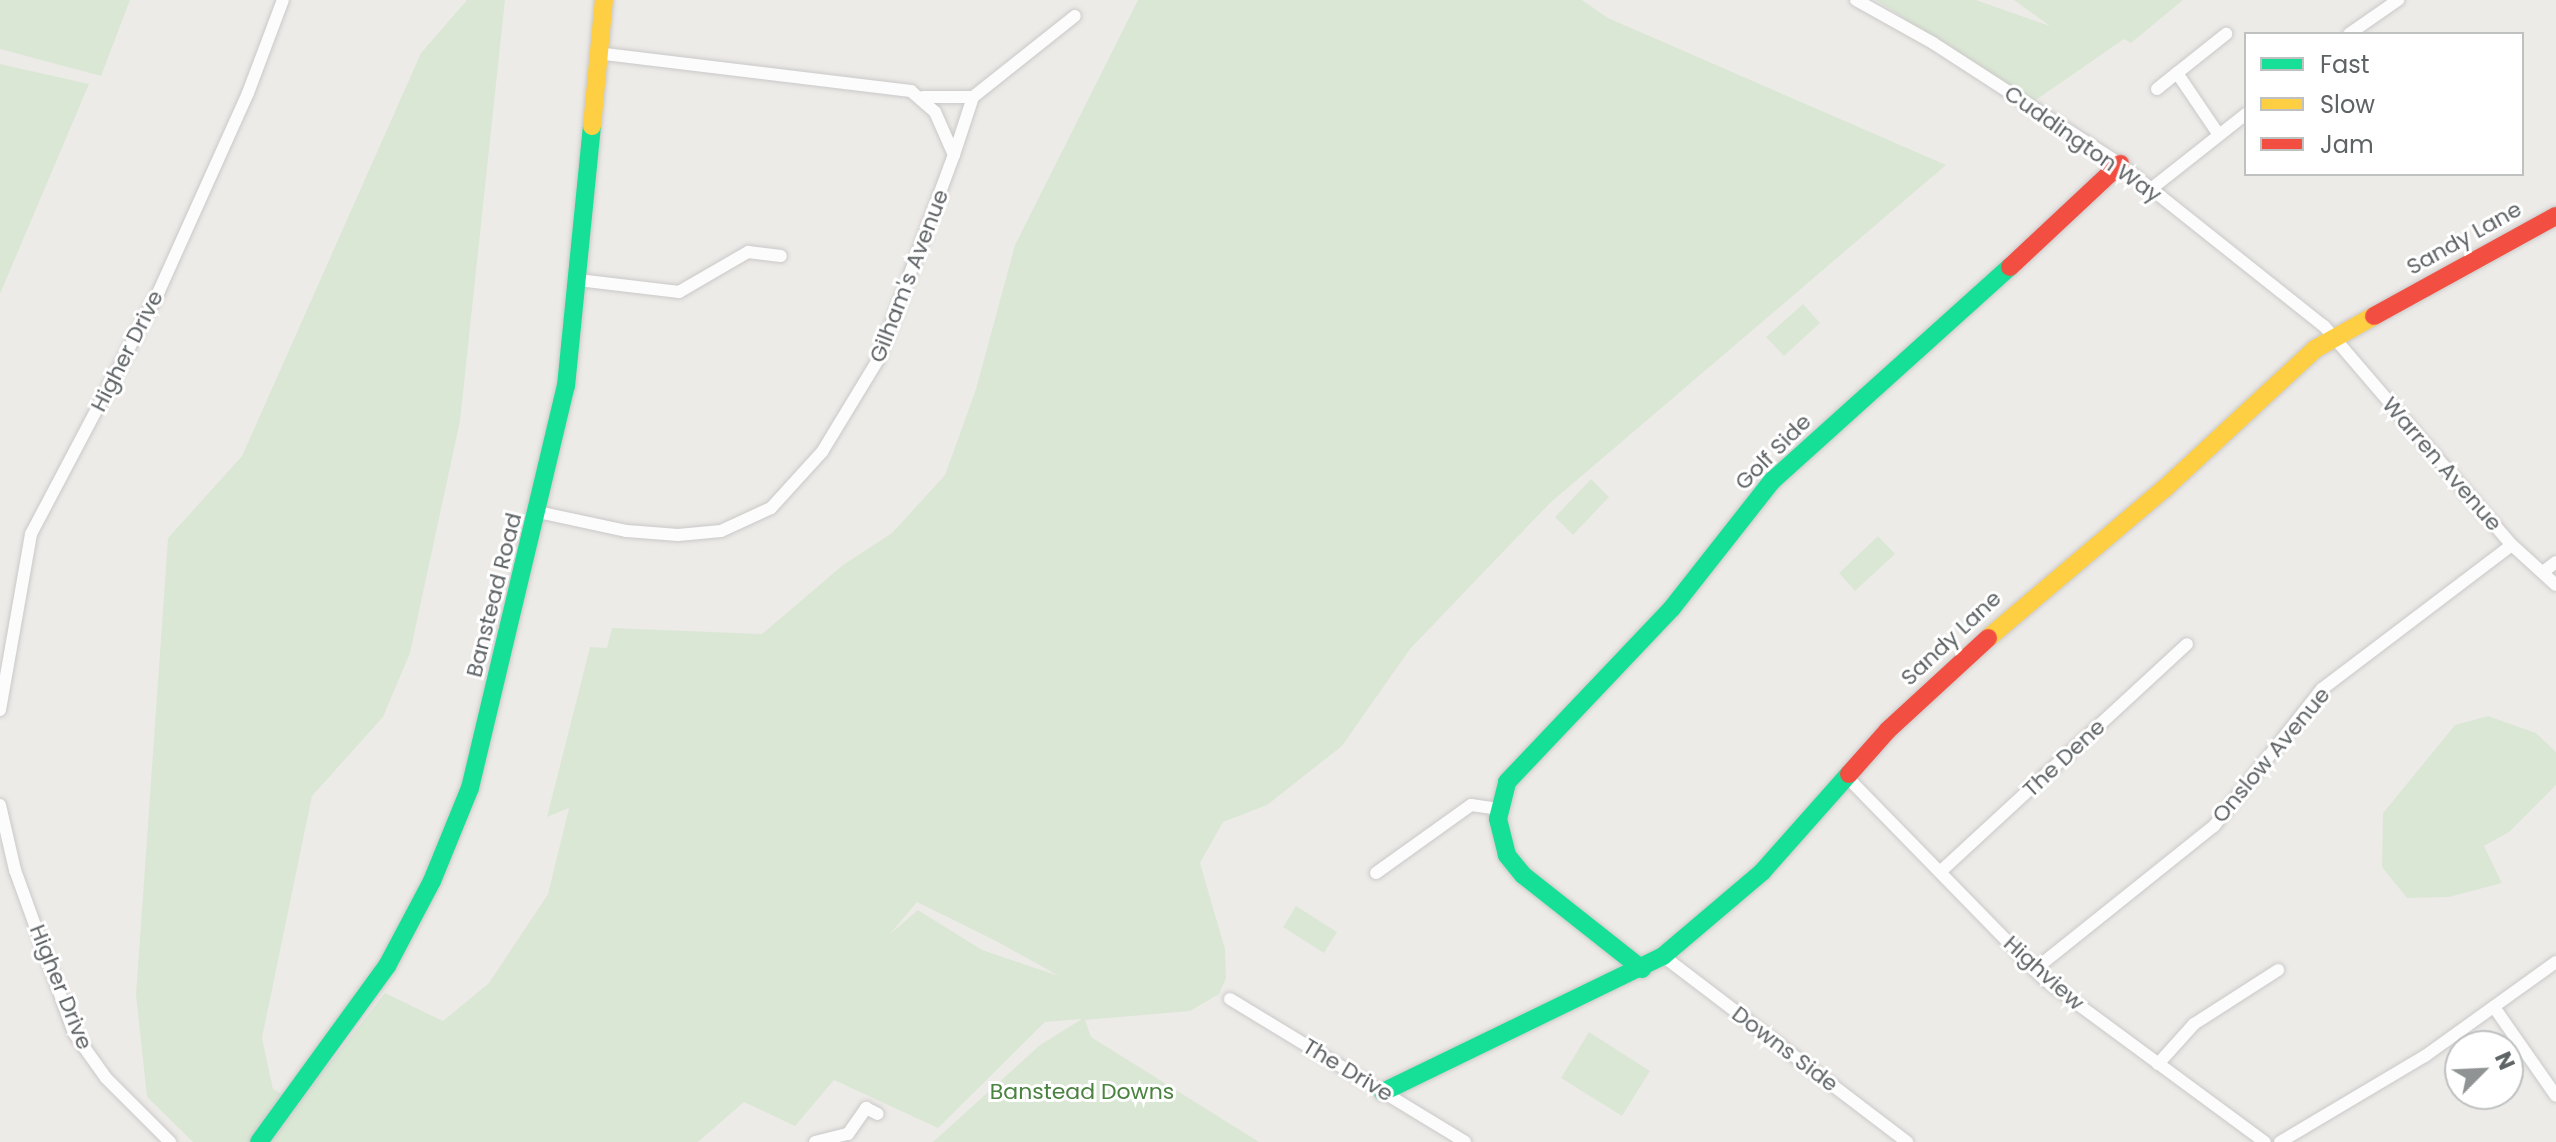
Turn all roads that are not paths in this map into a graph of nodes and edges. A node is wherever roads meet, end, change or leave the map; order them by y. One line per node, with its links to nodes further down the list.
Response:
1 (283, 0): 28 (street, Higher Drive)
2 (604, 0): 8 (street, Banstead Road)
3 (1856, 0): 16 (street, Cuddington Way)
4 (2398, 0): 6 (street)
5 (1075, 16): 12 (street)
6 (2352, 32)
7 (2226, 34): 9 (street)
8 (598, 53): 11 (street); 20 (street, Banstead Road)
9 (2177, 73): 10 (street); 14 (street)
10 (2157, 89)
11 (923, 97): 12 (street); 15 (street)
12 (973, 97): 15 (street, Gilham's Avenue)
13 (2244, 116): 14 (street)
14 (2219, 135): 17 (street)
15 (954, 155): 22 (street, Gilham's Avenue)
16 (2120, 164): 17 (street, Cuddington Way); 31 (street, Golf Side)
17 (2151, 189): 21 (street, Cuddington Way)
18 (2556, 216): 21 (street, Sandy Lane)
19 (781, 256): 20 (street)
20 (578, 280): 22 (street, Banstead Road)
21 (2332, 337): 23 (street, Warren Avenue); 29 (street, Sandy Lane)
22 (538, 512): 46 (street, Banstead Road)
23 (2512, 545): 25 (street, Warren Avenue); 37 (street, Onslow Avenue)
24 (2556, 562): 25 (street)
25 (2543, 572): 26 (street, Warren Avenue)
26 (2556, 585)
27 (2187, 644): 32 (street, The Dene)
28 (0, 710)
29 (1846, 776): 32 (street, Highview); 34 (street, Sandy Lane)
30 (0, 805): 45 (street, Higher Drive)
31 (1499, 809): 33 (street); 36 (street)
32 (1940, 872): 37 (street, Highview)
33 (1376, 873)
34 (1663, 956): 36 (street, Sandy Lane); 49 (street, Downs Side)
35 (2556, 962): 40 (street)
36 (1642, 969): 42 (street, Sandy Lane)
37 (2034, 970): 41 (street, Highview)
38 (2278, 970): 41 (street)
39 (1230, 999): 42 (street, The Drive)
40 (2494, 1007): 43 (street); 51 (street)
41 (2158, 1064): 50 (street, Highview)
42 (1383, 1092): 48 (street, The Drive)
43 (2556, 1096)
44 (878, 1114): 47 (street)
45 (170, 1142)
46 (259, 1142)
47 (815, 1142)
48 (1465, 1142)
49 (1907, 1142)
50 (2265, 1142)
51 (2280, 1142)

